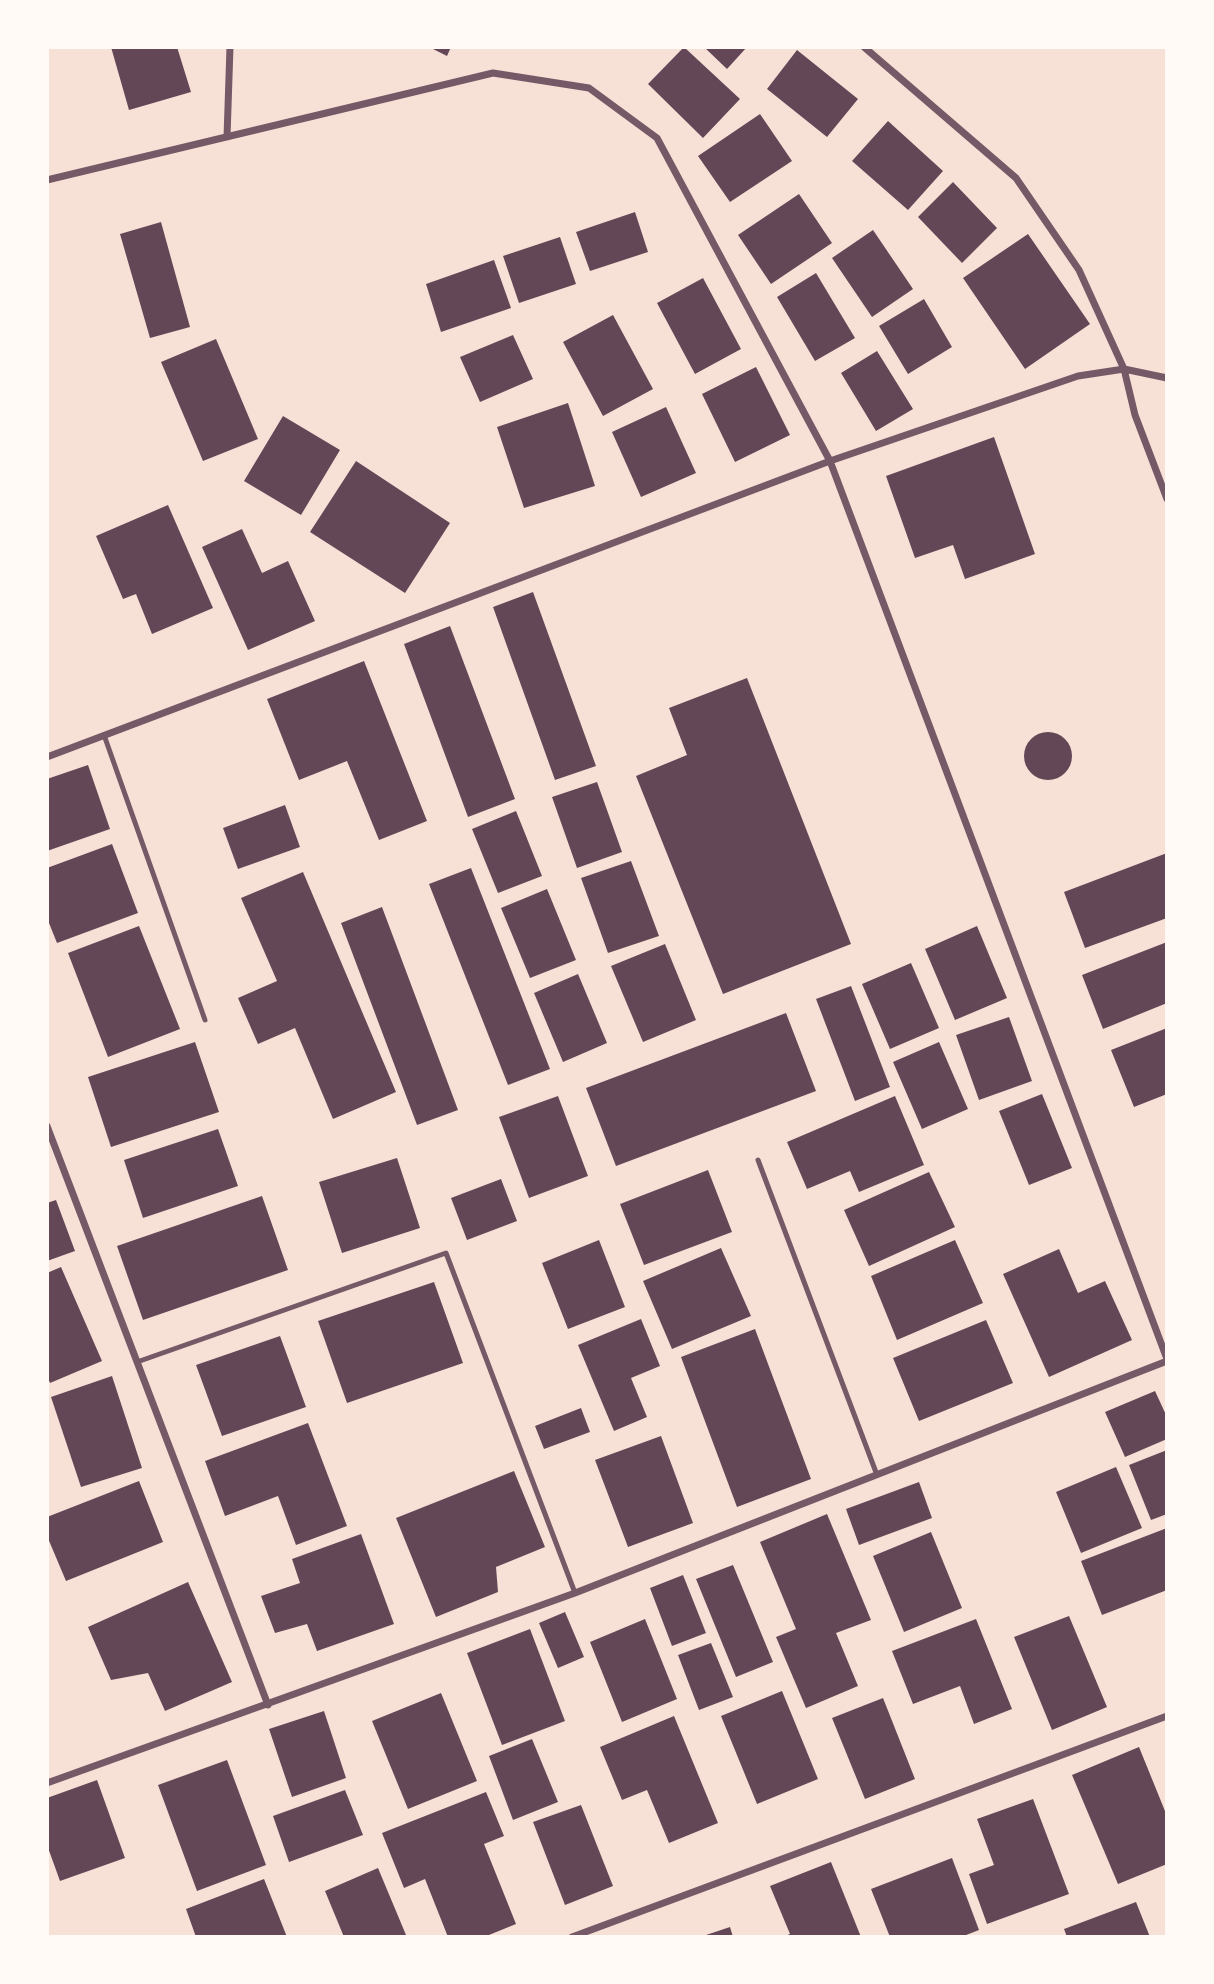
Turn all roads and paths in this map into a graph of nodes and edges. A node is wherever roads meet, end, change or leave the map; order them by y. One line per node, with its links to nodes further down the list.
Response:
1 (230, 47): 3 (street)
2 (863, 47): 5 (street)
3 (228, 137): 4 (street); 7 (street)
4 (47, 180)
5 (1124, 369): 6 (street); 7 (street); 8 (street)
6 (1167, 378)
7 (830, 461): 9 (street); 14 (street)
8 (1167, 499)
9 (104, 735): 10 (street); 11 (lane)
10 (47, 757)
11 (205, 1020)
12 (47, 1126): 15 (street)
13 (758, 1160): 16 (lane)
14 (1167, 1360): 16 (street)
15 (137, 1362): 17 (lane); 18 (street)
16 (877, 1475): 17 (street)
17 (575, 1593): 18 (street)
18 (268, 1705): 20 (street)
19 (1167, 1716): 21 (street)
20 (47, 1783)
21 (572, 1937)

